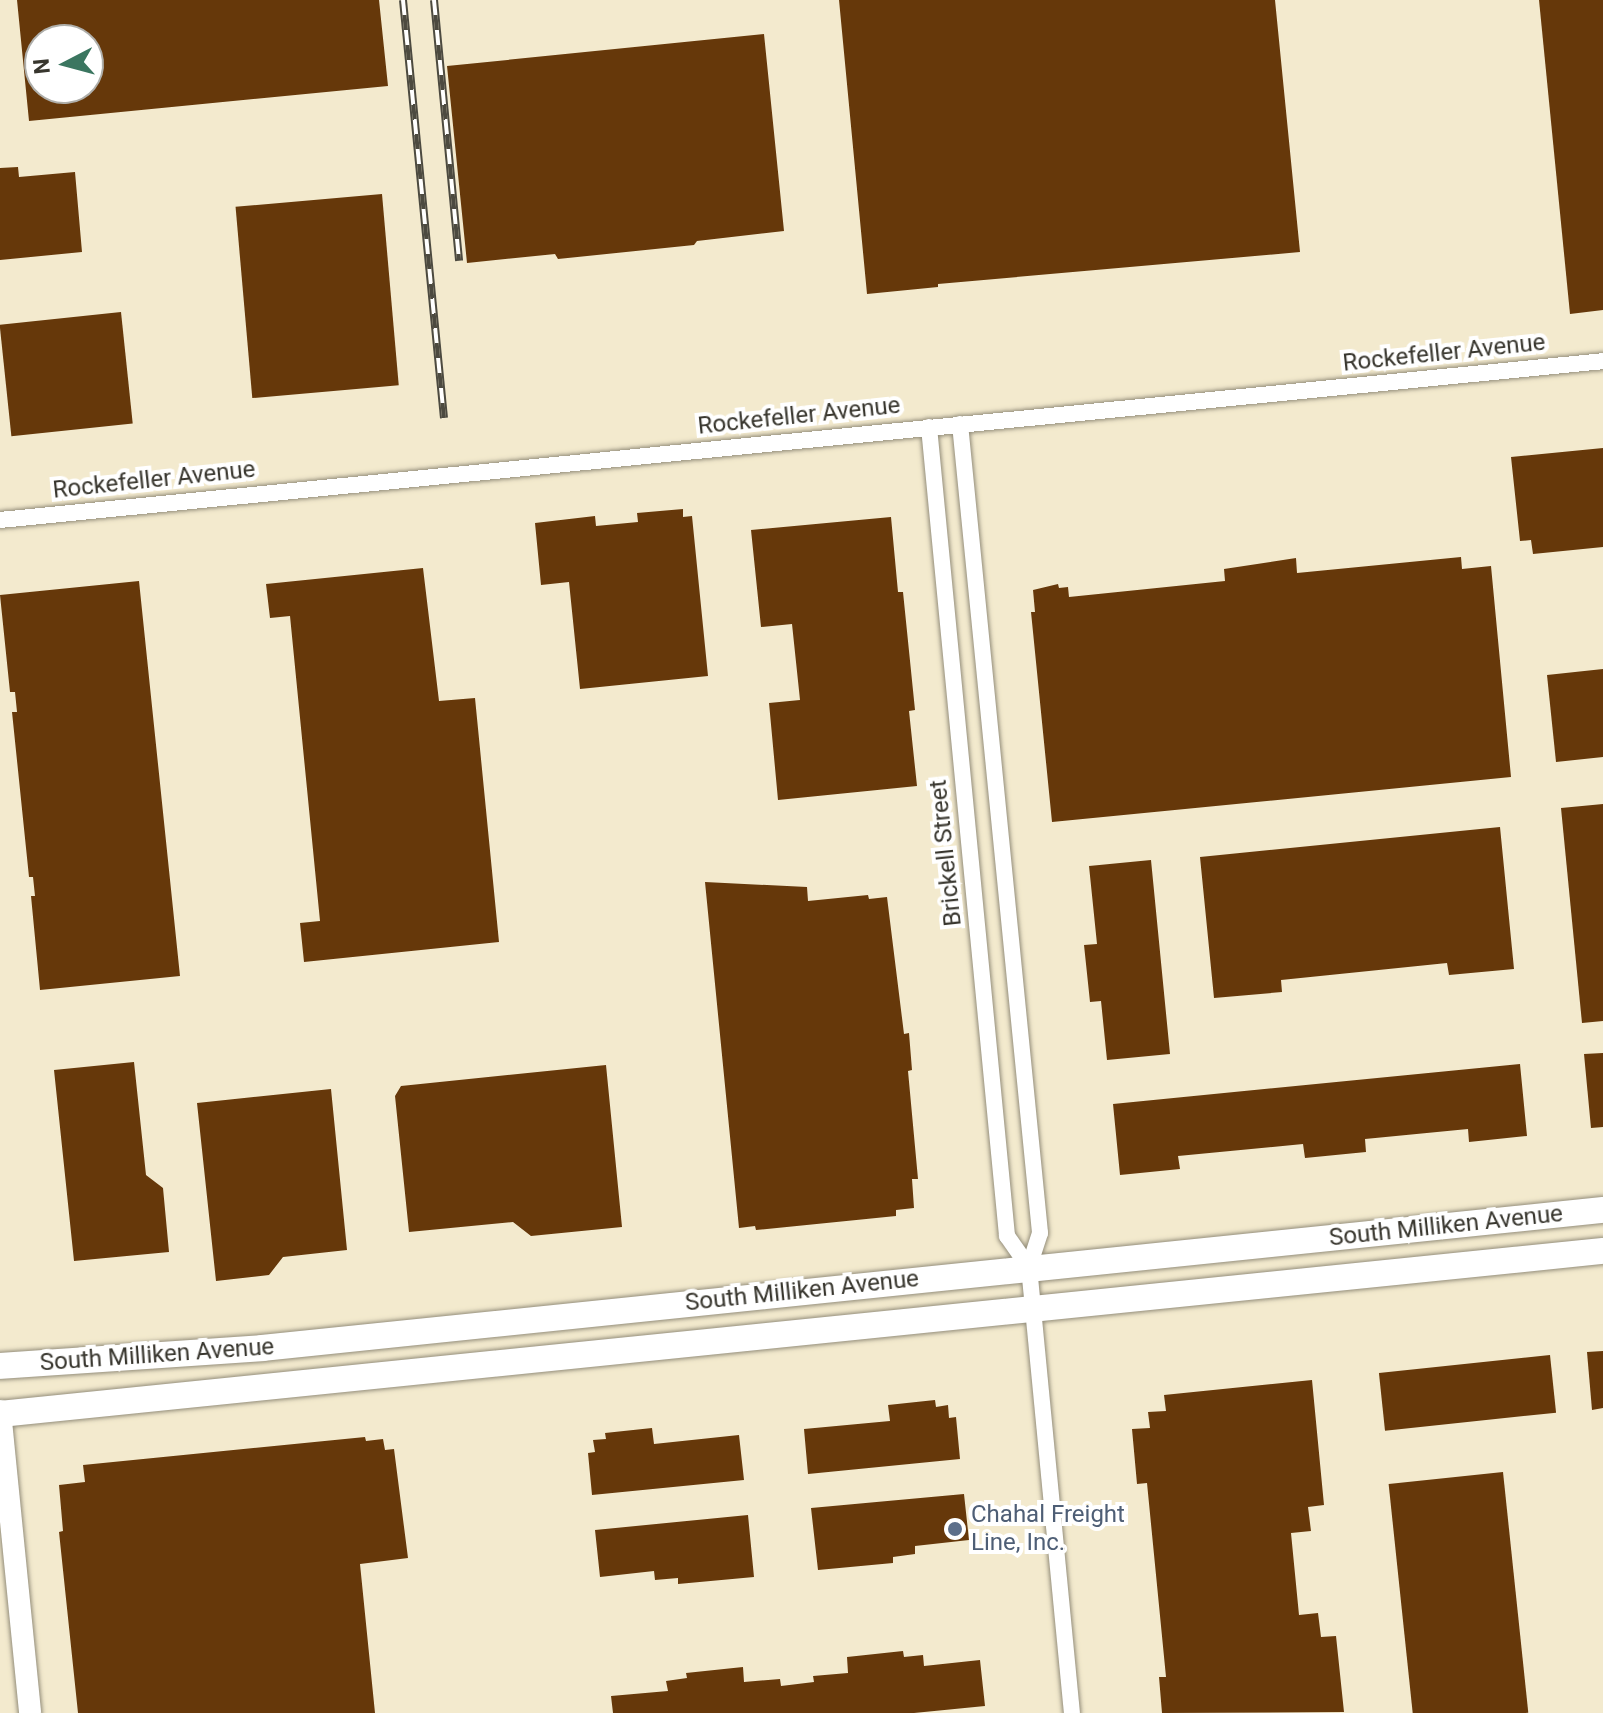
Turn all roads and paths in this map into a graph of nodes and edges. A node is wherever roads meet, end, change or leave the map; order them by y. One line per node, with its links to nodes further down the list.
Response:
1 (1603, 361): 2 (street, Rockefeller Avenue)
2 (960, 424): 3 (street, Rockefeller Avenue); 7 (street, Brickell Street)
3 (929, 427): 4 (street, Rockefeller Avenue); 7 (street, Brickell Street)
4 (0, 520)
5 (1603, 1210): 7 (main road, South Milliken Avenue)
6 (1603, 1251): 8 (main road, South Milliken Avenue)
7 (1029, 1267): 8 (street, Brickell Street); 9 (main road, South Milliken Avenue)
8 (1033, 1306): 10 (main road, South Milliken Avenue); 12 (street, Brickell Street)
9 (0, 1366)
10 (0, 1413): 11 (main road)
11 (30, 1713)
12 (1072, 1713)

